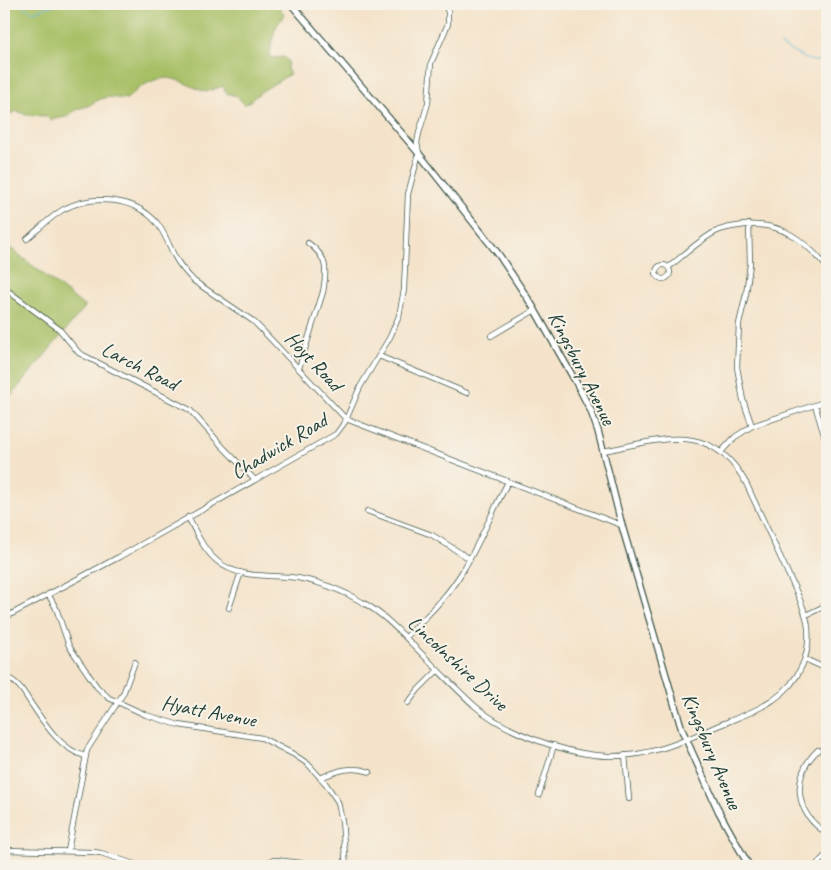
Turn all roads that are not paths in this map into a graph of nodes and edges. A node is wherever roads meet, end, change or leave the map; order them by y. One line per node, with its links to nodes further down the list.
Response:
1 (291, 4): 3 (main road, Kingsbury Avenue)
2 (446, 4): 3 (street, Chadwick Road)
3 (419, 153): 10 (main road, Kingsbury Avenue); 12 (street, Chadwick Road)
4 (749, 224): 7 (street); 8 (street); 18 (street)
5 (27, 239): 13 (street, Hoyt Road)
6 (308, 243): 13 (street)
7 (669, 267)
8 (827, 267)
9 (4, 288): 22 (street, Larch Road)
10 (535, 310): 11 (street); 20 (main road, Kingsbury Avenue)
11 (490, 336)
12 (380, 356): 14 (street); 17 (street, Chadwick Road)
13 (299, 368): 17 (street, Hoyt Road)
14 (466, 393)
15 (827, 401): 16 (street)
16 (815, 405): 18 (street); 19 (street)
17 (346, 419): 22 (street, Chadwick Road); 23 (street, Hoyt Road)
18 (752, 426): 21 (street)
19 (827, 445)
20 (603, 451): 21 (street, Lincolnshire Drive); 26 (main road, Kingsbury Avenue)
21 (721, 452): 32 (street, Lincolnshire Drive)
22 (255, 480): 25 (street, Chadwick Road)
23 (508, 482): 26 (street, Hoyt Road); 27 (street)
24 (367, 511): 27 (street)
25 (188, 517): 28 (street, Lincolnshire Drive); 29 (street, Chadwick Road)
26 (621, 525): 42 (main road, Kingsbury Avenue)
27 (470, 558): 34 (street)
28 (241, 572): 31 (street); 34 (street, Lincolnshire Drive)
29 (48, 594): 33 (street, Chadwick Road); 40 (street, Hyatt Avenue)
30 (827, 605): 32 (street)
31 (229, 608)
32 (806, 615): 35 (street, Lincolnshire Drive)
33 (4, 618)
34 (406, 637): 38 (street, Lincolnshire Drive)
35 (805, 659): 37 (street); 42 (street, Lincolnshire Drive)
36 (135, 662): 40 (street)
37 (827, 669)
38 (438, 670): 41 (street); 43 (street, Lincolnshire Drive)
39 (6, 677): 45 (street)
40 (118, 702): 45 (street); 48 (street, Hyatt Avenue)
41 (408, 703)
42 (686, 740): 46 (street, Lincolnshire Drive); 59 (main road, Kingsbury Avenue)
43 (554, 745): 46 (street, Lincolnshire Drive); 49 (street)
44 (818, 750): 51 (street)
45 (85, 756): 53 (street)
46 (626, 756): 50 (street)
47 (370, 772): 48 (street)
48 (320, 778): 58 (street, Hyatt Avenue)
49 (539, 795)
50 (629, 799)
51 (827, 833)
52 (4, 850): 53 (street)
53 (68, 851): 55 (street)
54 (827, 854): 60 (street)
55 (140, 866)
56 (267, 866): 57 (street)
57 (328, 866)
58 (346, 866)
59 (749, 866)
60 (815, 866)

